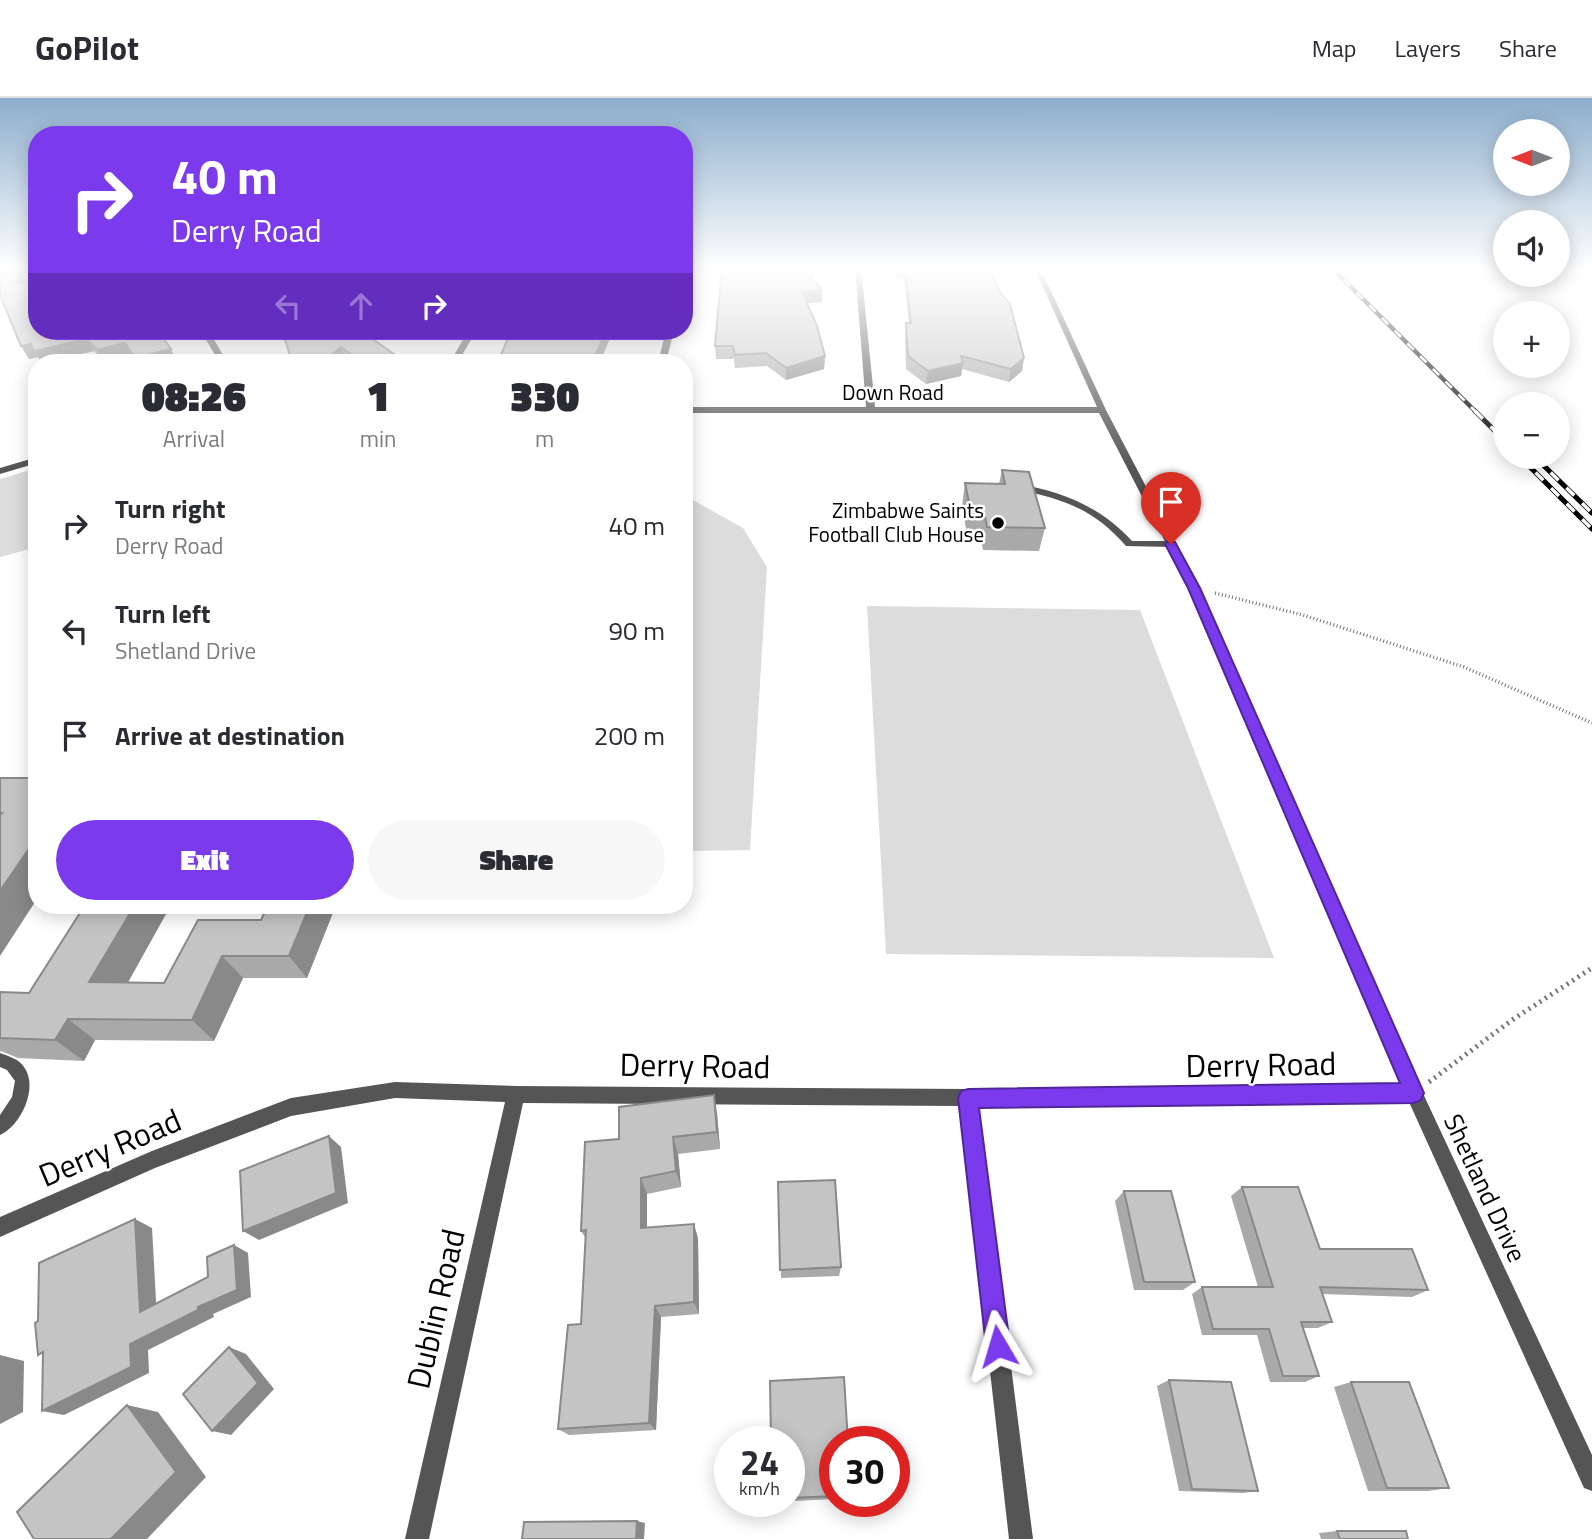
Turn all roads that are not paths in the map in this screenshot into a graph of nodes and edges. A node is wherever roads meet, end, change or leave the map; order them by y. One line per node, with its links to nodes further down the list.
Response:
1 (864, 334): 4 (street)
2 (1068, 334): 5 (street, Shetland Drive)
3 (693, 410): 4 (street, Down Road)
4 (871, 410): 5 (street, Down Road)
5 (1102, 410): 9 (street, Shetland Drive)
6 (28, 463): 7 (street)
7 (0, 471)
8 (1010, 486): 9 (lane)
9 (1171, 544): 11 (street, Shetland Drive)
10 (0, 1060): 14 (lane)
11 (1414, 1093): 13 (street, Derry Road); 16 (street, Shetland Drive)
12 (516, 1094): 13 (street, Derry Road); 15 (street, Derry Road); 17 (street, Dublin Road)
13 (968, 1098): 18 (street)
14 (0, 1128)
15 (0, 1227)
16 (1592, 1480)
17 (417, 1539)
18 (1021, 1539)

